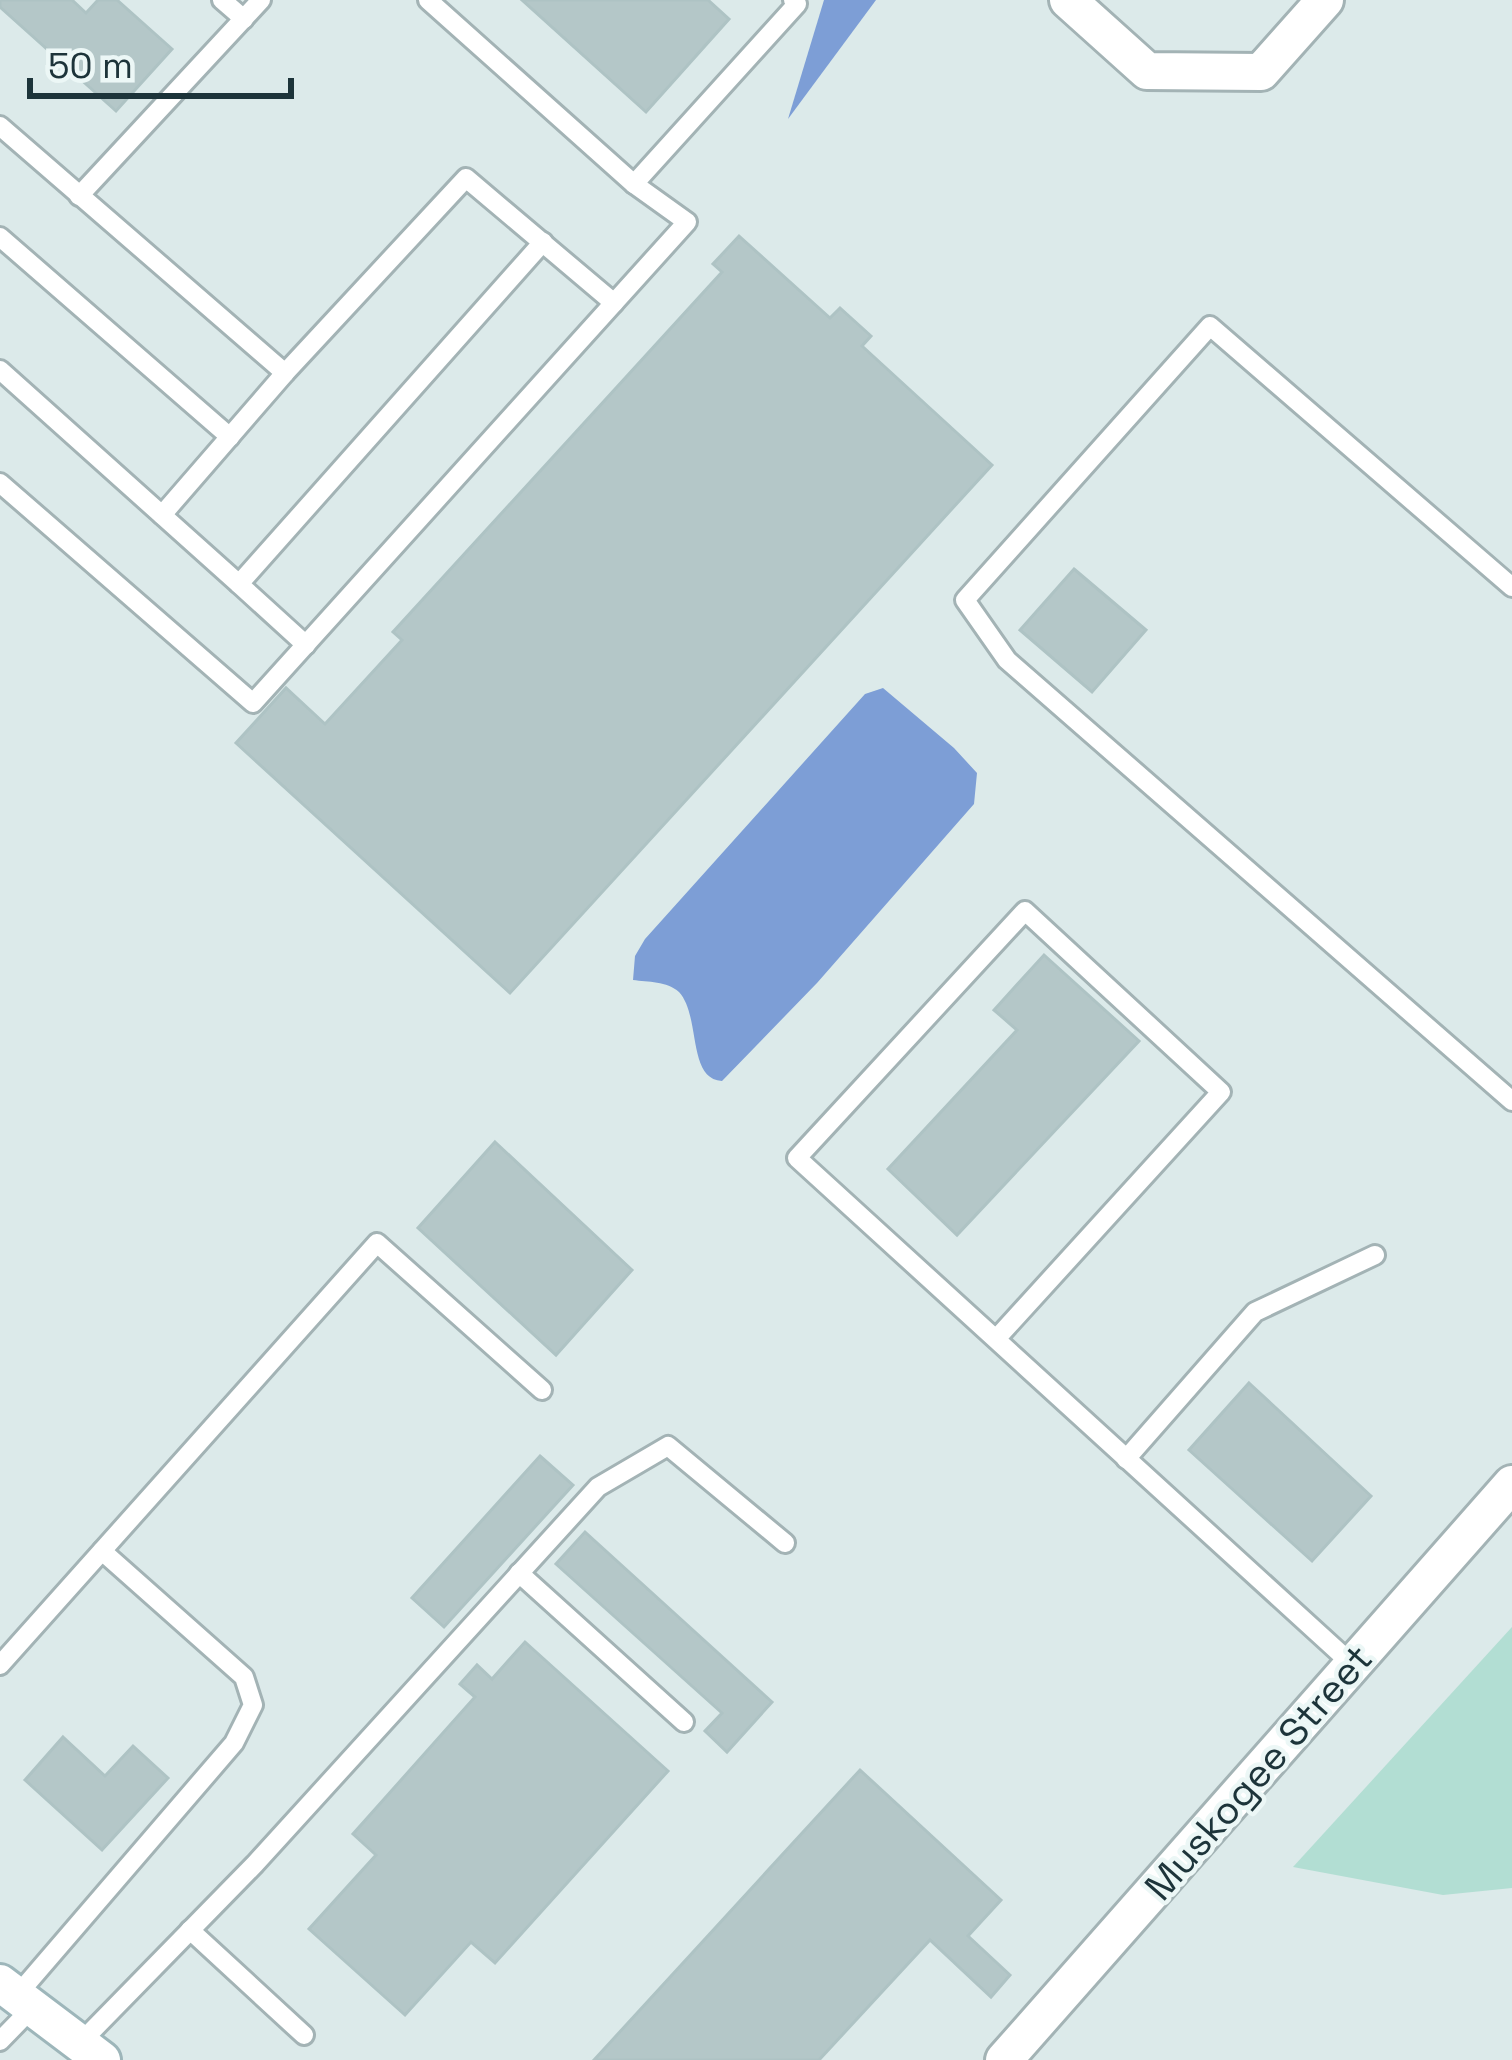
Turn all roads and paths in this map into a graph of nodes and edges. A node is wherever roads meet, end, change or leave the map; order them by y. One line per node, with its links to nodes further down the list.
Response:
1 (222, 0): 7 (lane)
2 (261, 0): 7 (lane)
3 (428, 0): 9 (lane)
4 (793, 0): 9 (lane)
5 (1068, 0): 6 (street)
6 (1325, 0)
7 (244, 19): 10 (lane)
8 (0, 126): 10 (lane)
9 (634, 184): 13 (lane)
10 (79, 196): 15 (lane)
11 (0, 237): 16 (lane)
12 (543, 242): 13 (lane); 15 (lane); 19 (lane)
13 (614, 303): 21 (lane)
14 (0, 370): 18 (lane)
15 (285, 373): 16 (lane)
16 (230, 437): 18 (lane)
17 (0, 483): 21 (lane)
18 (161, 514): 19 (lane)
19 (238, 584): 21 (lane)
20 (1512, 587): 22 (lane)
21 (305, 645)
22 (1512, 1101)
23 (1375, 1256): 26 (lane)
24 (996, 1340): 24 (lane); 26 (lane)
25 (542, 1390): 29 (lane)
26 (1126, 1459): 31 (lane)
27 (1512, 1484): 31 (street, Muskogee Street)
28 (785, 1544): 30 (lane)
29 (102, 1551): 32 (lane); 35 (lane)
30 (518, 1573): 33 (lane); 34 (lane)
31 (1353, 1665): 39 (street, Muskogee Street)
32 (0, 1666)
33 (684, 1721)
34 (190, 1930): 36 (lane); 38 (lane)
35 (15, 1984): 37 (lane); 38 (street)
36 (304, 2035)
37 (0, 2041)
38 (86, 2046)
39 (1004, 2060)

